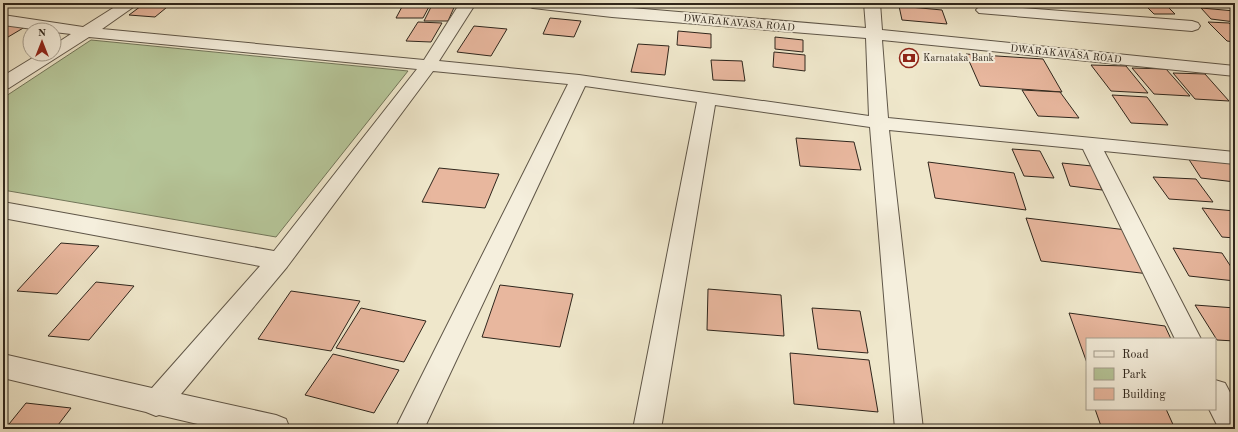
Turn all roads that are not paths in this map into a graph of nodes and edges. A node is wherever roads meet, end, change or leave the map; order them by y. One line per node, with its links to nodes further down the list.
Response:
1 (131, 3): 8 (street)
2 (468, 3): 13 (street)
3 (533, 3): 9 (street, DWARAKAVASA ROAD)
4 (872, 3): 9 (street)
5 (983, 7): 7 (street); 10 (street)
6 (3, 20): 8 (street)
7 (1192, 26)
8 (87, 32): 11 (street); 13 (street)
9 (874, 34): 10 (street, DWARAKAVASA ROAD); 18 (street)
10 (995, 35): 14 (street, DWARAKAVASA ROAD)
11 (62, 47)
12 (38, 62): 16 (street)
13 (428, 66): 15 (street); 22 (street)
14 (1235, 71)
15 (579, 80): 17 (street); 28 (street)
16 (3, 84)
17 (707, 100): 18 (street); 29 (street)
18 (879, 122): 19 (street); 30 (street)
19 (1090, 144): 20 (street); 23 (street)
20 (1235, 158)
21 (3, 210): 22 (street)
22 (279, 261): 26 (street)
23 (1187, 338)
24 (3, 366): 26 (street)
25 (1216, 394): 31 (street)
26 (156, 403): 27 (street)
27 (276, 429)
28 (409, 429)
29 (647, 429)
30 (909, 429)
31 (1234, 429)

